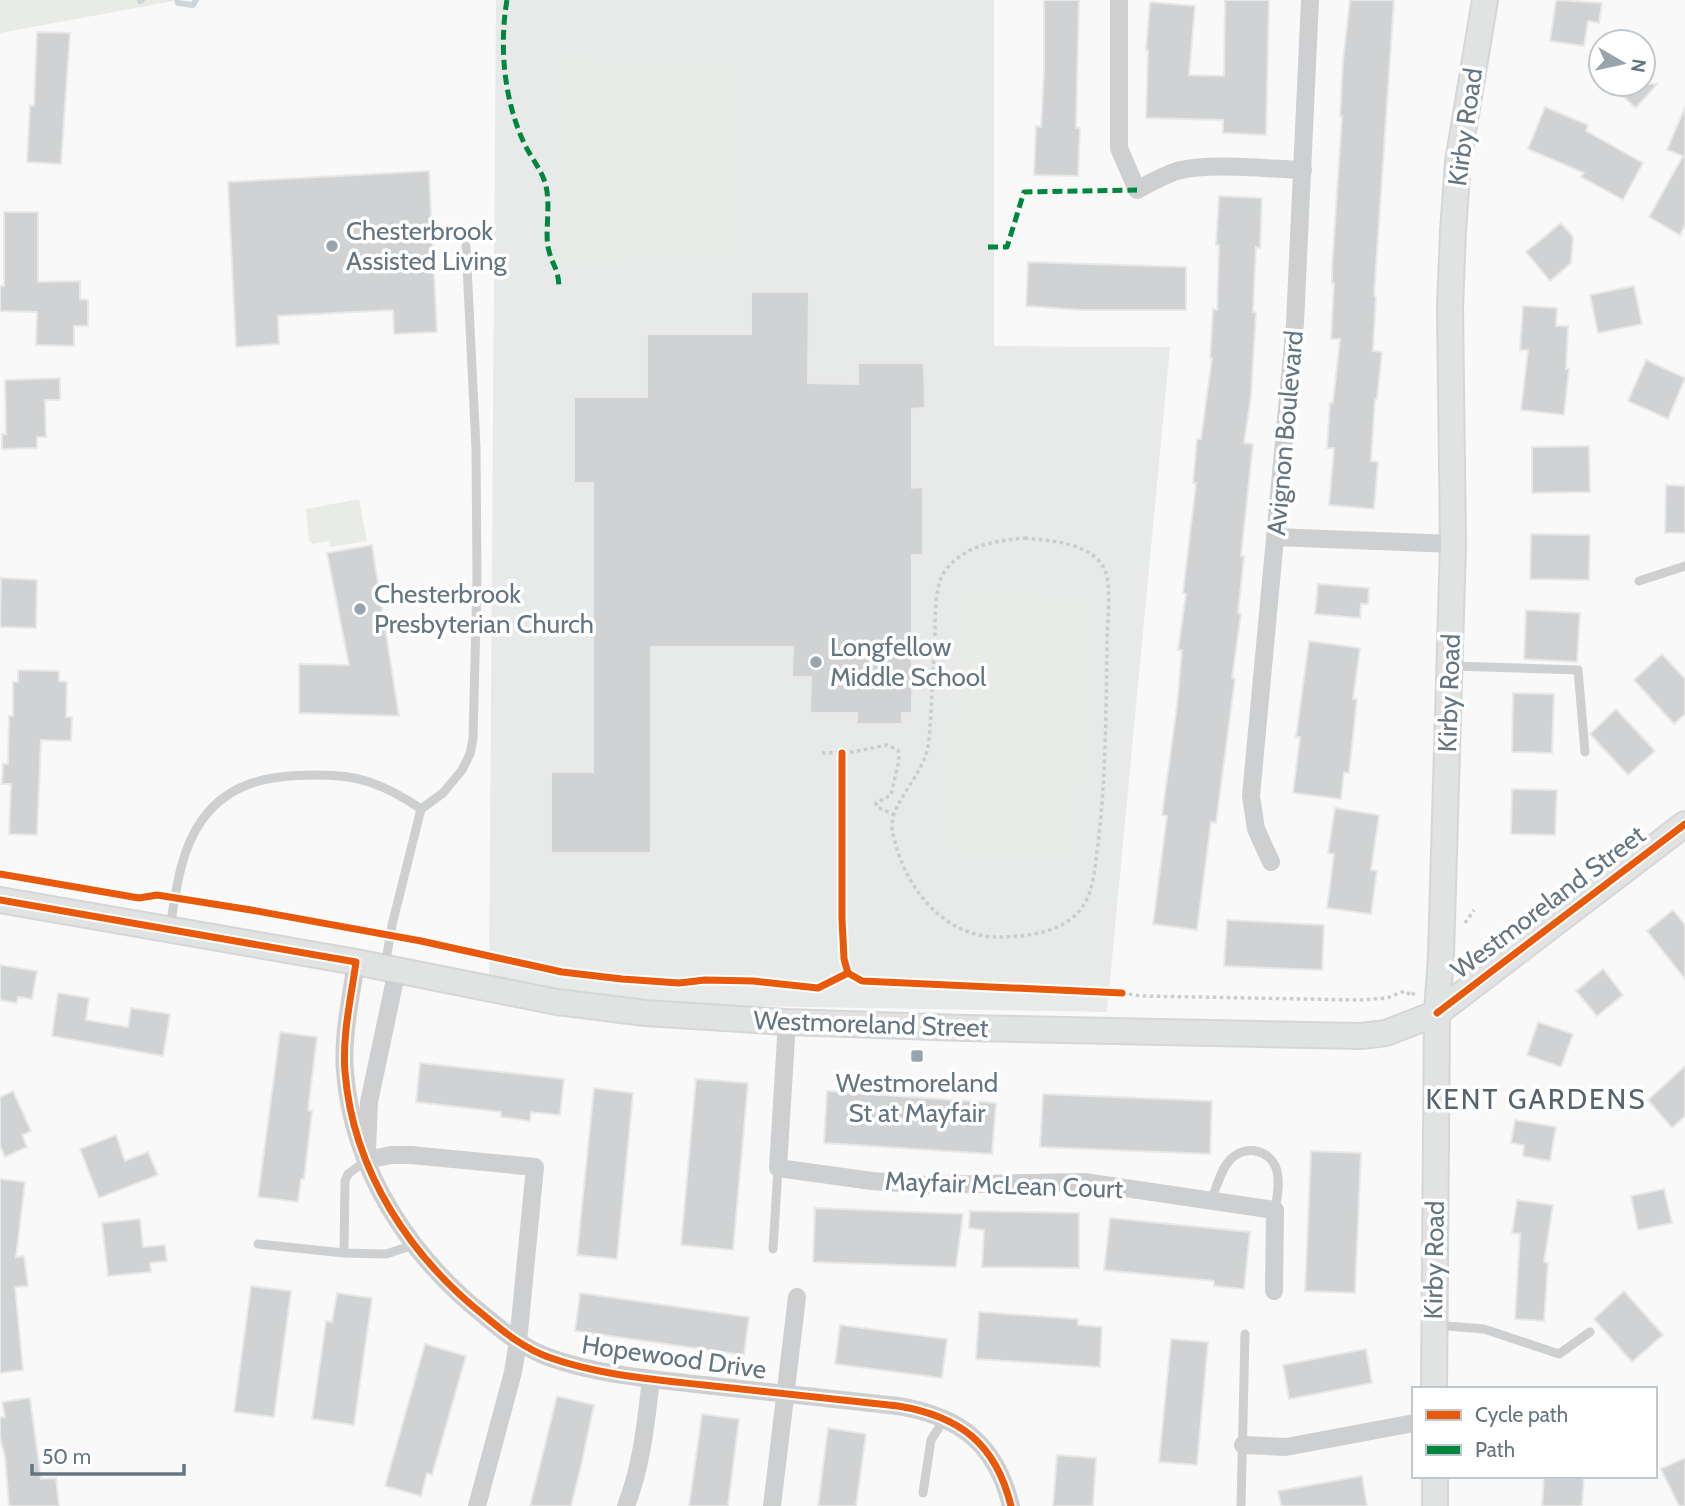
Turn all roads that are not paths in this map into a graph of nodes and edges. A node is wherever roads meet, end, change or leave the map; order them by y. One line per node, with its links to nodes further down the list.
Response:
1 (1119, 0): 4 (street)
2 (1310, 0): 4 (street, Avignon Boulevard)
3 (1485, 0): 7 (main road, Kirby Road)
4 (1303, 170): 6 (street, Avignon Boulevard)
5 (466, 247): 12 (lane)
6 (1275, 537): 7 (street); 14 (street, Avignon Boulevard)
7 (1453, 544): 10 (main road, Kirby Road)
8 (1685, 566): 9 (lane)
9 (1639, 582)
10 (1450, 666): 11 (lane); 19 (main road, Kirby Road)
11 (1584, 752)
12 (421, 809): 16 (lane); 18 (lane)
13 (1684, 826): 19 (main road, Westmoreland Street)
14 (1271, 862)
15 (0, 900): 16 (main road, Westmoreland Street)
16 (170, 930): 17 (main road, Westmoreland Street)
17 (356, 962): 18 (main road, Westmoreland Street); 21 (street, Hopewood Drive)
18 (391, 969): 20 (main road, Westmoreland Street); 21 (street, Hopewood Drive)
19 (1437, 1013): 20 (main road, Westmoreland Street); 31 (main road, Kirby Road)
20 (787, 1022): 22 (street)
21 (367, 1160): 26 (street, Hopewood Drive); 28 (lane); 34 (street)
22 (778, 1168): 23 (street, Mayfair McLean Court); 27 (lane)
23 (1211, 1200): 24 (street, Mayfair McLean Court); 24 (lane)
24 (1275, 1210): 29 (street)
25 (258, 1244): 28 (lane)
26 (414, 1244): 28 (lane); 34 (street, Hopewood Drive)
27 (773, 1249)
28 (344, 1253)
29 (1274, 1291)
30 (797, 1297): 37 (street)
31 (1433, 1325): 32 (lane); 36 (main road, Kirby Road)
32 (1590, 1332)
33 (1245, 1334): 40 (lane)
34 (518, 1342): 35 (street, Hopewood Drive); 43 (street)
35 (651, 1379): 37 (street, Hopewood Drive); 44 (street)
36 (1434, 1387)
37 (786, 1394): 38 (street, Hopewood Drive); 45 (street)
38 (945, 1418): 42 (lane); 46 (street, Hopewood Drive)
39 (1412, 1423): 40 (street)
40 (1243, 1446): 47 (lane)
41 (1435, 1478): 48 (main road)
42 (923, 1493)
43 (477, 1506)
44 (626, 1506)
45 (772, 1506)
46 (1011, 1506)
47 (1241, 1506)
48 (1435, 1506)

